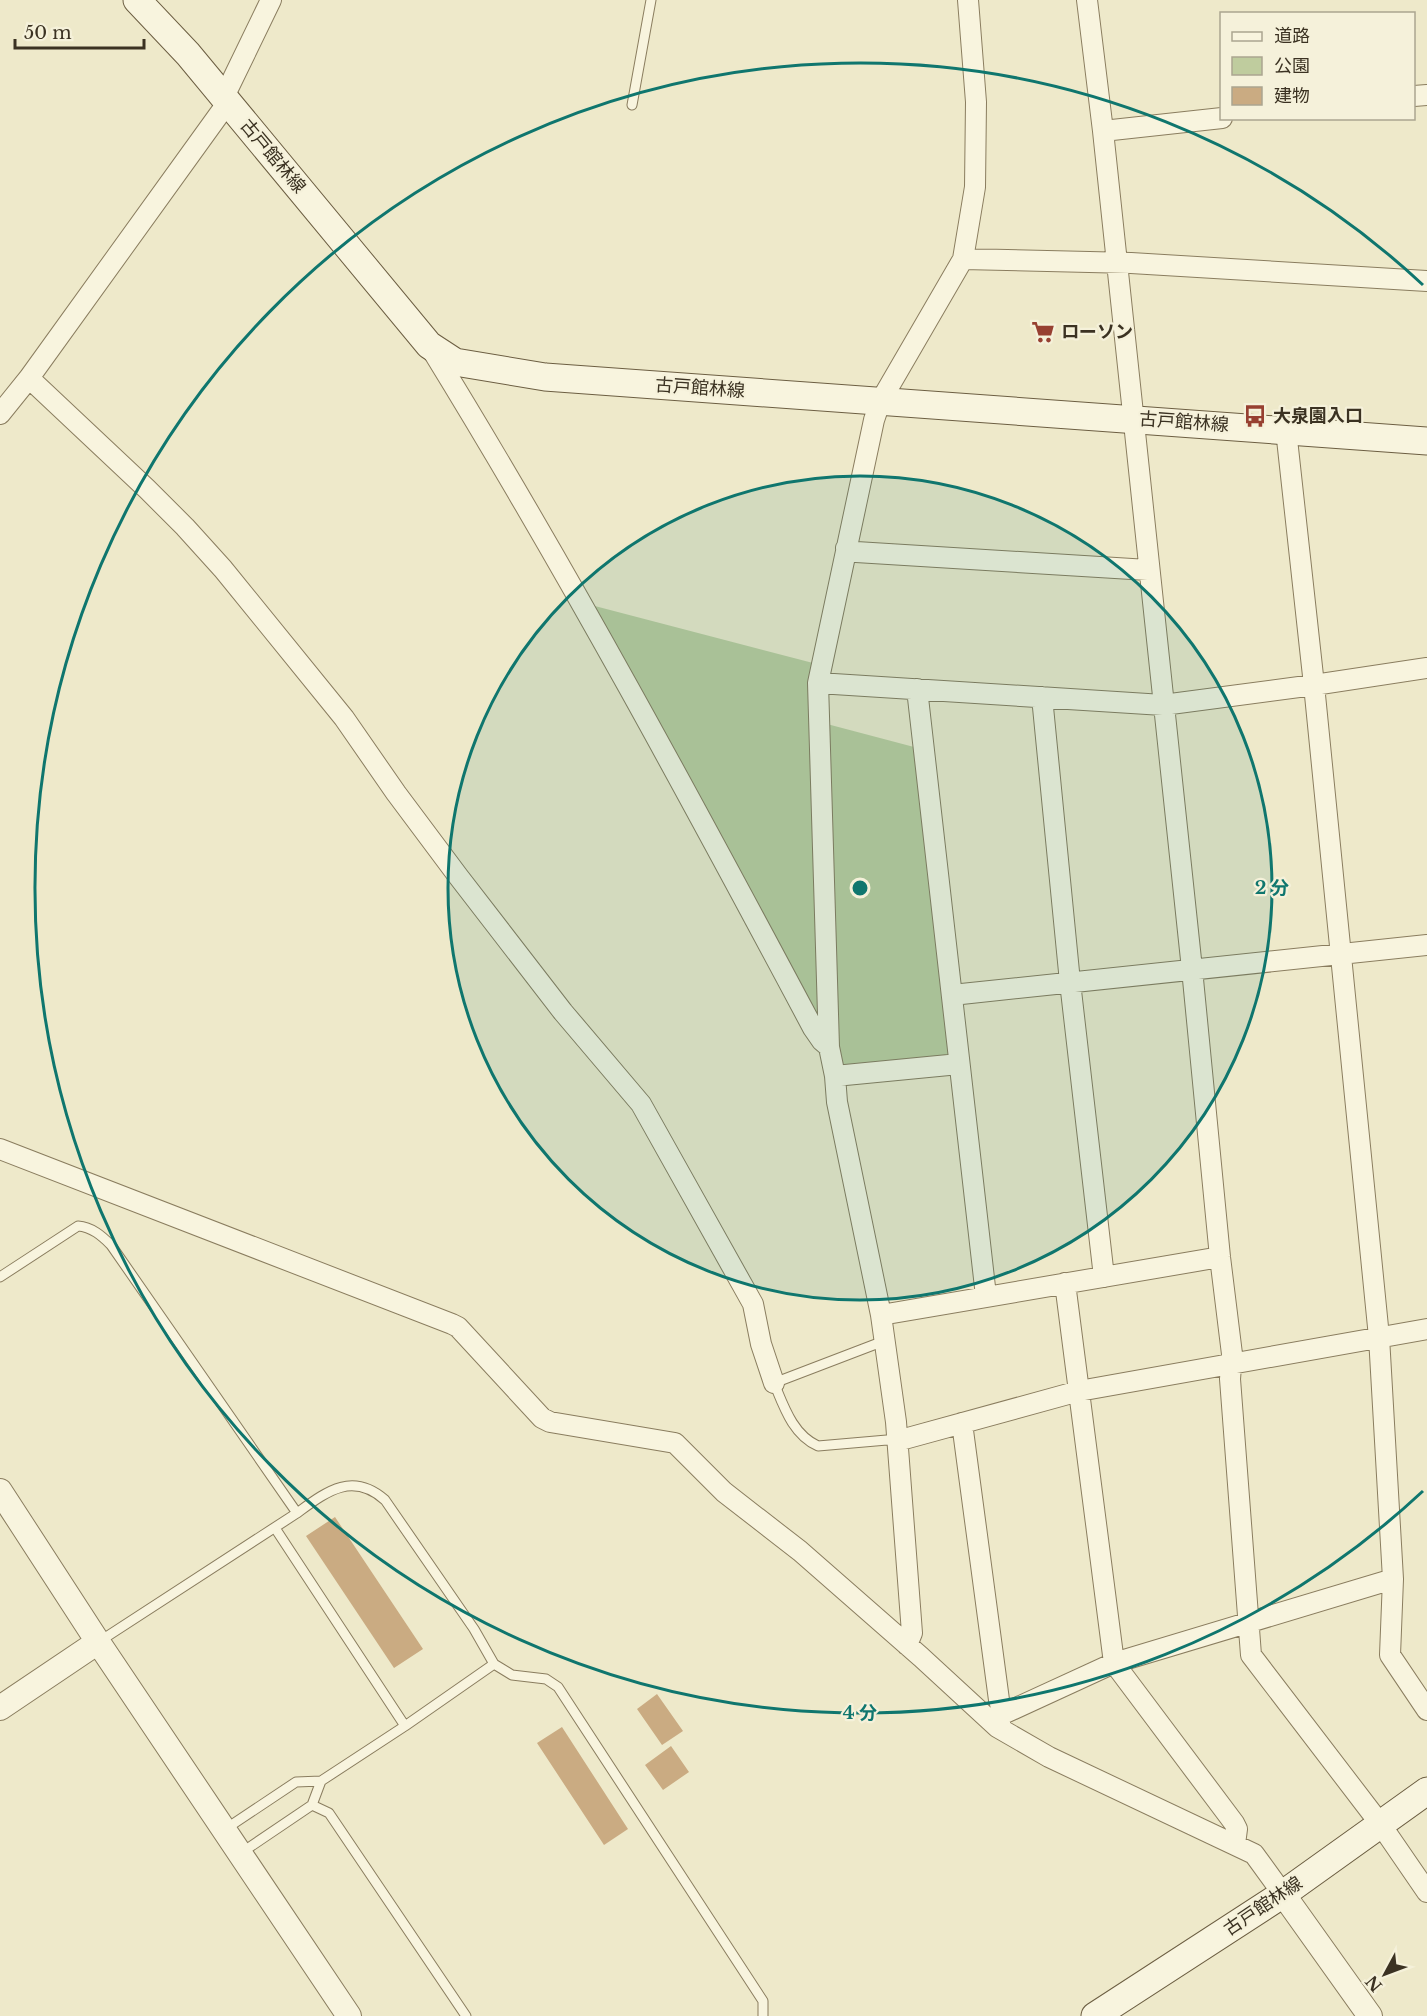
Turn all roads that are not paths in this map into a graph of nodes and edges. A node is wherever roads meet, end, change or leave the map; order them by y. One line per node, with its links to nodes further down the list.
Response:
1 (137, 0): 6 (main road, 古戸館林線)
2 (271, 0): 6 (street)
3 (651, 0): 7 (lane)
4 (968, 0): 10 (street)
5 (1087, 0): 9 (street)
6 (226, 99): 13 (main road, 古戸館林線); 14 (street)
7 (632, 105)
8 (1220, 118): 9 (street)
9 (1103, 131): 11 (street)
10 (963, 258): 11 (street); 15 (street)
11 (1116, 263): 12 (street); 17 (street)
12 (1427, 281)
13 (429, 345): 15 (main road, 古戸館林線); 33 (street)
14 (29, 378): 16 (street); 47 (street)
15 (880, 402): 17 (main road, 古戸館林線); 20 (street)
16 (0, 414)
17 (1133, 419): 18 (main road, 古戸館林線); 21 (street)
18 (1286, 430): 19 (main road, 古戸館林線); 24 (street)
19 (1427, 441)
20 (846, 548): 21 (street); 23 (street)
21 (1148, 570): 27 (street)
22 (1427, 668): 24 (street)
23 (818, 683): 25 (street); 33 (street)
24 (1314, 685): 27 (street); 29 (street)
25 (917, 689): 26 (street); 32 (street)
26 (1042, 697): 27 (street); 31 (street)
27 (1163, 705): 30 (street)
28 (1427, 945): 29 (street)
29 (1340, 954): 30 (street); 44 (street)
30 (1192, 969): 31 (street); 37 (street)
31 (1070, 982): 32 (street); 39 (street)
32 (952, 995): 34 (street)
33 (829, 1047): 35 (street)
34 (959, 1064): 35 (street); 41 (street)
35 (835, 1076): 42 (street)
36 (0, 1149): 57 (street)
37 (1220, 1257): 39 (street); 46 (street)
38 (0, 1277): 52 (lane)
39 (1104, 1277): 40 (street)
40 (1065, 1283): 41 (street); 48 (street)
41 (986, 1296): 42 (street)
42 (881, 1315): 45 (street)
43 (1427, 1329): 44 (street)
44 (1379, 1337): 46 (street); 54 (street)
45 (884, 1343): 47 (lane); 50 (street)
46 (1231, 1365): 48 (street); 55 (street)
47 (774, 1383): 50 (lane)
48 (1079, 1391): 49 (street); 58 (street)
49 (962, 1424): 50 (street); 62 (street)
50 (897, 1441): 57 (street)
51 (0, 1491): 56 (street)
52 (297, 1513): 53 (lane); 59 (lane)
53 (275, 1527): 56 (lane); 63 (lane)
54 (1394, 1579): 55 (street); 61 (street)
55 (1248, 1622): 58 (street); 67 (street)
56 (98, 1642): 60 (street); 68 (street)
57 (907, 1645): 62 (street)
58 (1114, 1663): 62 (street); 69 (street)
59 (494, 1664): 63 (lane); 75 (lane)
60 (0, 1708)
61 (1427, 1710)
62 (1000, 1721): 69 (street)
63 (405, 1726): 64 (lane)
64 (321, 1781): 66 (lane); 68 (lane)
65 (1427, 1791): 67 (main road, 古戸館林線)
66 (312, 1805): 70 (lane); 74 (lane)
67 (1381, 1825): 71 (street); 72 (main road, 古戸館林線)
68 (224, 1830): 70 (street)
69 (1235, 1844): 72 (street)
70 (240, 1854): 73 (street)
71 (1427, 1892)
72 (1283, 1894): 76 (main road, 古戸館林線); 77 (street)
73 (349, 2016)
74 (466, 2016)
75 (763, 2016)
76 (1095, 2016)
77 (1370, 2016)

